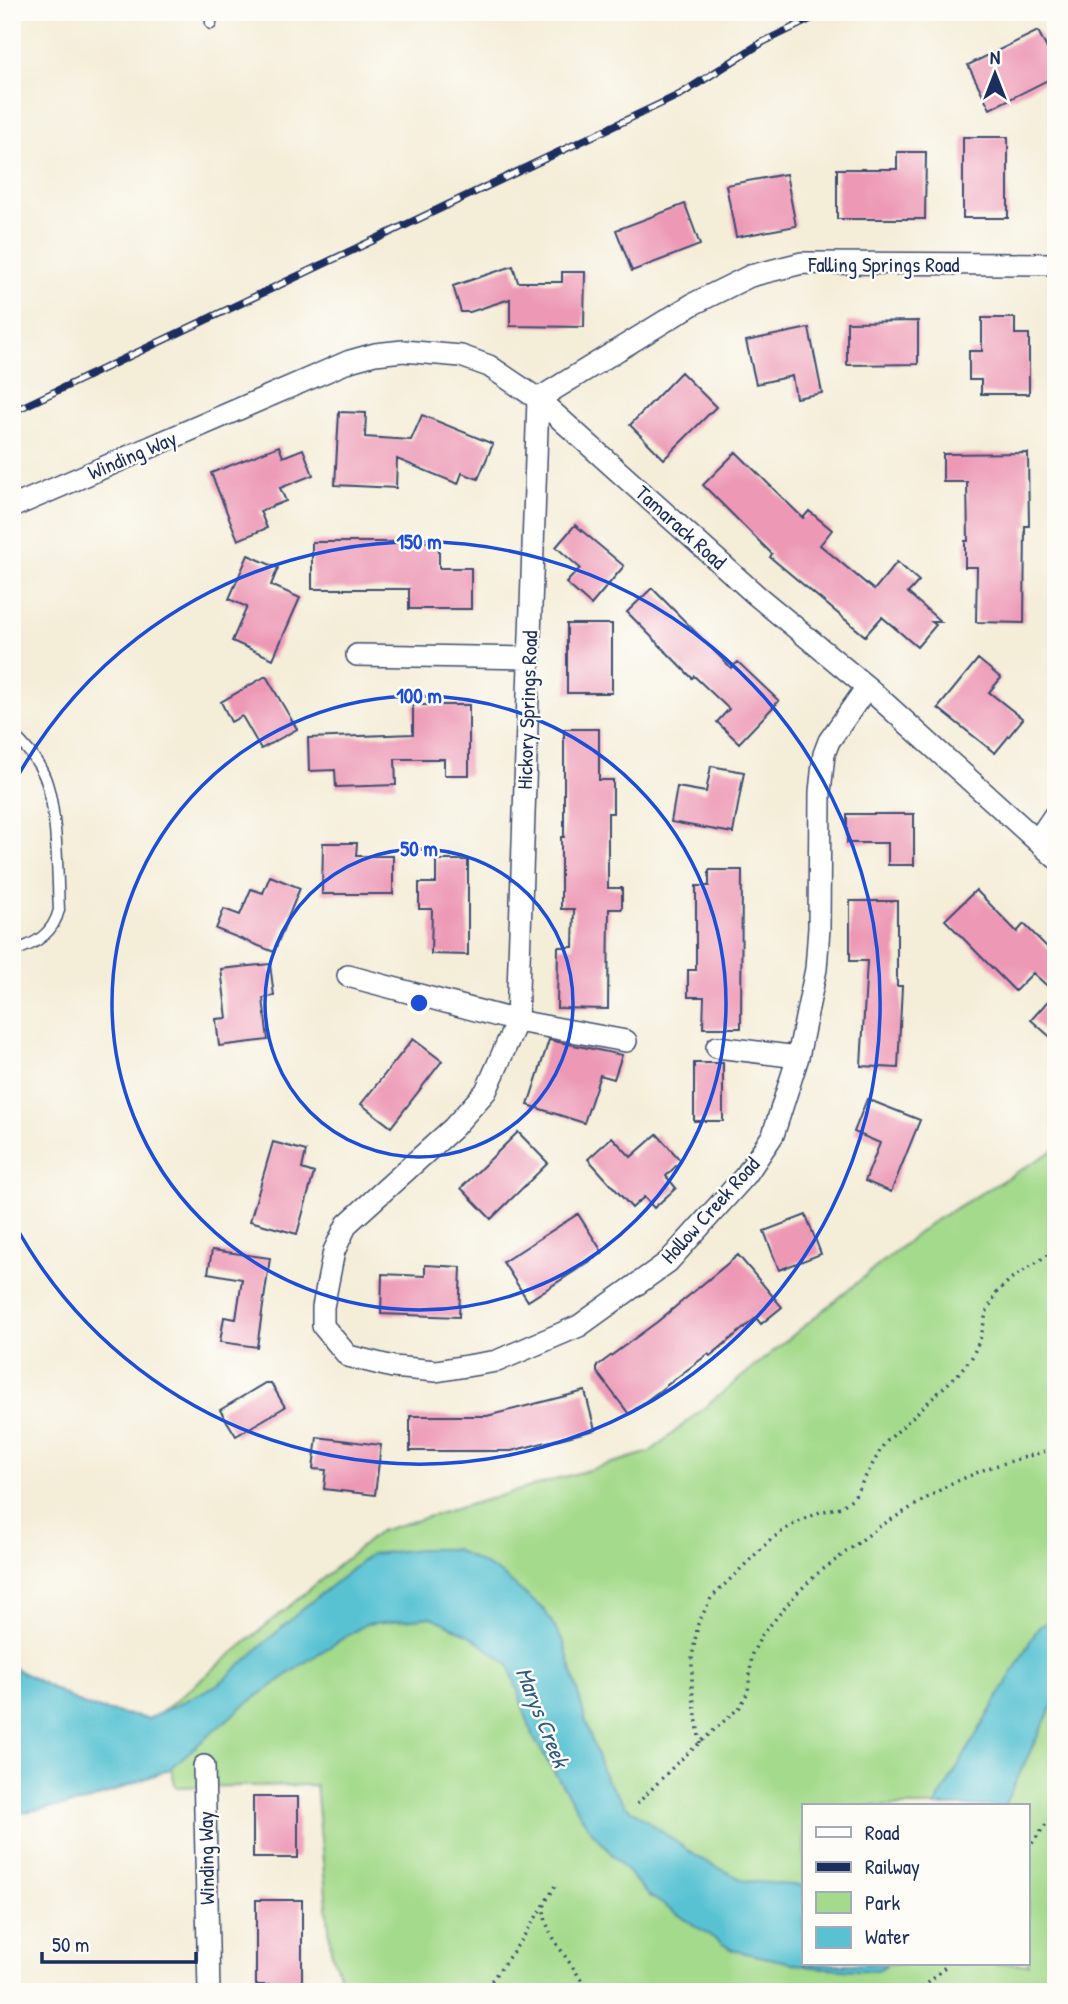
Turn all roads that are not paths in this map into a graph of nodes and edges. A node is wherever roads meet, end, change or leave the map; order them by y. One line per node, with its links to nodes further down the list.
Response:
1 (1056, 264): 2 (street, Falling Springs Road)
2 (538, 399): 3 (street, Tamarack Road); 6 (street, Hickory Springs Road); 7 (street, Tamarack Road)
3 (252, 404): 4 (street, Winding Way)
4 (12, 507)
5 (357, 655): 6 (street)
6 (528, 658): 14 (street, Hickory Springs Road)
7 (867, 687): 10 (street, Tamarack Road); 17 (street, Hollow Creek Road)
8 (12, 734): 12 (lane)
9 (1056, 813): 10 (street)
10 (1037, 841): 11 (street, Tamarack Road)
11 (1056, 858)
12 (12, 951)
13 (348, 975): 14 (street)
14 (517, 1021): 15 (street); 18 (street, Hickory Springs Road)
15 (626, 1041)
16 (718, 1047): 17 (street)
17 (798, 1057): 18 (street, Hollow Creek Road)
18 (333, 1338)
19 (204, 1766): 20 (street, Winding Way)
20 (209, 1992)

